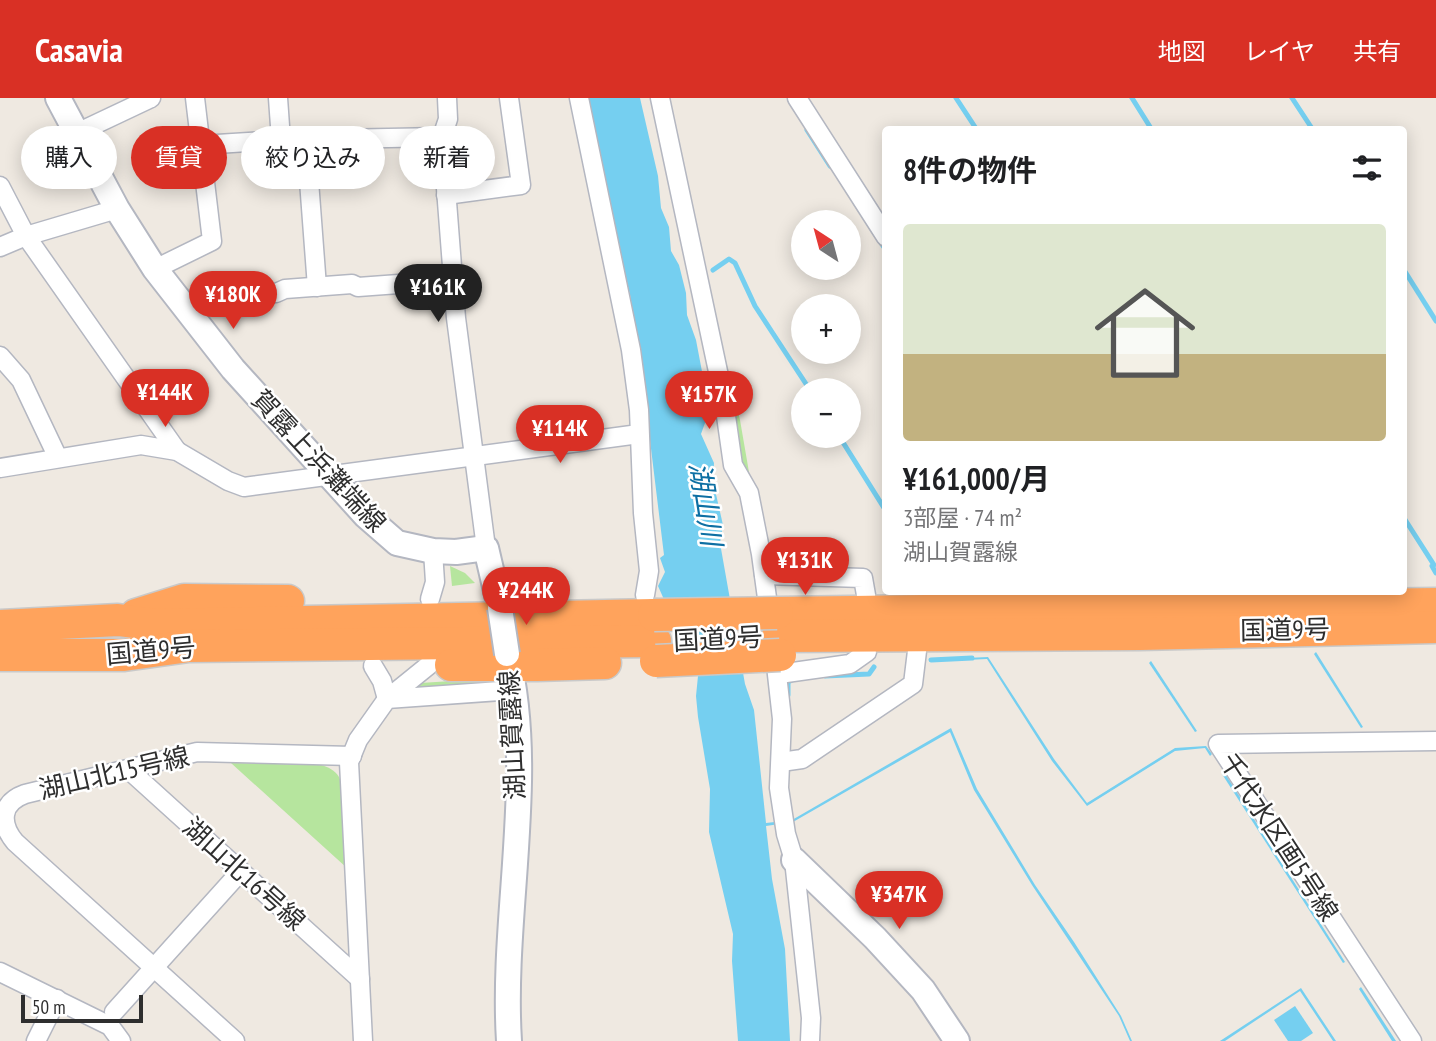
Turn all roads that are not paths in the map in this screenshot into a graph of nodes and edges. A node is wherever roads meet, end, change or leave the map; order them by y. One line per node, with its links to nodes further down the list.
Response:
1 (58, 98): 10 (street, 賀露上浜灘端線)
2 (150, 98): 11 (street)
3 (195, 98): 12 (street)
4 (278, 98): 13 (street)
5 (447, 98): 14 (street, 湖山賀露線)
6 (509, 98): 20 (street)
7 (660, 98): 45 (street)
8 (797, 98): 22 (street)
9 (575, 101): 30 (street)
10 (73, 126)
11 (92, 126)
12 (199, 126)
13 (280, 126)
14 (446, 126)
15 (0, 186): 23 (street)
16 (106, 189): 21 (street, 賀露上浜灘端線)
17 (206, 189): 25 (street)
18 (310, 189): 27 (street)
19 (446, 189): 20 (street, 湖山賀露線)
20 (446, 195): 26 (street, 湖山賀露線)
21 (117, 209): 23 (street); 25 (street, 賀露上浜灘端線)
22 (882, 231)
23 (26, 236): 24 (street); 31 (street)
24 (0, 247)
25 (155, 269): 28 (street, 賀露上浜灘端線)
26 (453, 280): 27 (street); 33 (street, 湖山賀露線)
27 (317, 287): 28 (street)
28 (184, 304): 35 (street, 賀露上浜灘端線)
29 (0, 356): 32 (street)
30 (639, 434): 33 (street); 43 (street)
31 (177, 451): 32 (street); 35 (street)
32 (58, 458): 34 (street)
33 (475, 458): 35 (street); 36 (street, 湖山賀露線)
34 (0, 468)
35 (328, 475): 37 (street, 賀露上浜灘端線)
36 (486, 548): 37 (street, 賀露上浜灘端線); 40 (street, 湖山賀露線)
37 (432, 551): 38 (street)
38 (430, 599): 40 (highway); 42 (highway)
39 (1125, 600): 41 (highway, 国道9号); 44 (highway, 国道9号)
40 (498, 603): 43 (highway); 53 (street, 湖山賀露線, bridge)
41 (1436, 604)
42 (118, 620): 43 (highway, 国道9号); 46 (highway, 国道9号)
43 (653, 621): 45 (highway); 45 (highway, bridge); 50 (highway, 国道9号); 53 (highway)
44 (1008, 623): 45 (highway, 国道9号); 45 (highway); 47 (highway, 国道9号); 48 (highway)
45 (775, 624): 48 (highway); 57 (street)
46 (0, 626)
47 (1436, 627)
48 (917, 651): 57 (street)
49 (0, 655): 50 (highway, 国道9号)
50 (124, 655): 52 (highway)
51 (429, 665): 52 (highway); 53 (highway); 54 (street)
52 (373, 666): 54 (street)
53 (511, 670): 54 (street); 70 (street, 湖山賀露線)
54 (387, 699): 56 (street)
55 (1436, 741): 73 (street, 千代水区画5号線)
56 (352, 756): 58 (street, 湖山北15号線); 63 (street)
57 (781, 762): 59 (street)
58 (128, 769): 60 (street, 湖山北16号線); 61 (street, 湖山北15号線)
59 (794, 860): 71 (street); 72 (street)
60 (241, 871): 61 (street); 63 (street, 湖山北16号線)
61 (155, 969): 65 (street); 68 (street, 湖山北15号線)
62 (0, 972): 64 (street)
63 (360, 979): 69 (street)
64 (57, 999): 66 (street); 67 (street)
65 (114, 1012)
66 (36, 1041)
67 (121, 1041)
68 (235, 1041)
69 (363, 1041)
70 (509, 1041)
71 (810, 1041)
72 (957, 1041)
73 (1412, 1041)

